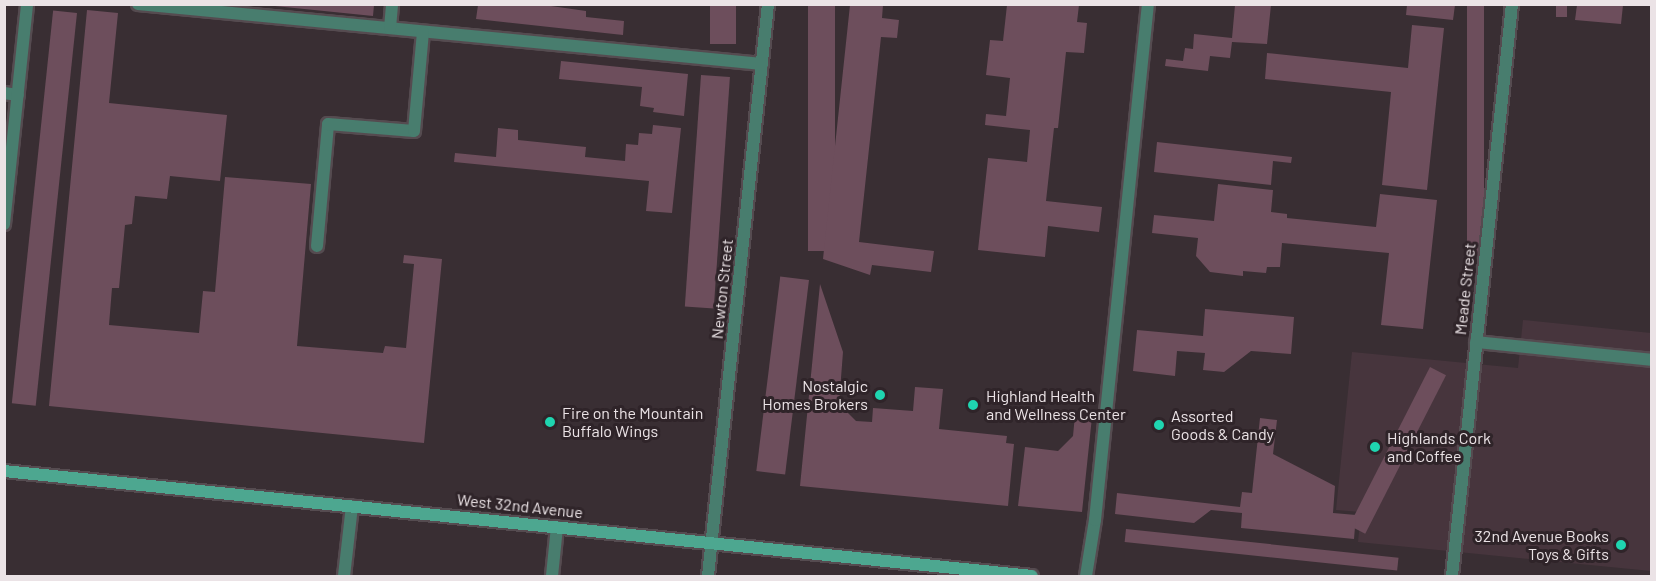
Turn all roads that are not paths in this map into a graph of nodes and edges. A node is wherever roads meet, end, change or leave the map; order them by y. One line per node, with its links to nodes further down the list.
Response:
1 (27, 4): 11 (street)
2 (138, 4): 7 (street)
3 (392, 4): 7 (street)
4 (768, 4): 9 (street, Newton Street)
5 (1148, 4): 24 (street)
6 (1512, 4): 14 (street, Meade Street)
7 (390, 28): 8 (street)
8 (423, 32): 9 (street); 13 (street)
9 (762, 64): 19 (street, Newton Street)
10 (4, 93): 11 (street)
11 (18, 95): 12 (street)
12 (4, 224)
13 (318, 246)
14 (1476, 342): 15 (street); 25 (street, Meade Street)
15 (1652, 360)
16 (4, 471): 17 (street, West 32nd Avenue)
17 (352, 506): 18 (street, West 32nd Avenue); 20 (street)
18 (557, 527): 19 (street, West 32nd Avenue); 21 (street)
19 (712, 542): 22 (street, Newton Street); 23 (street, West 32nd Avenue)
20 (344, 576)
21 (552, 576)
22 (708, 576)
23 (1032, 576)
24 (1086, 576)
25 (1452, 576)

